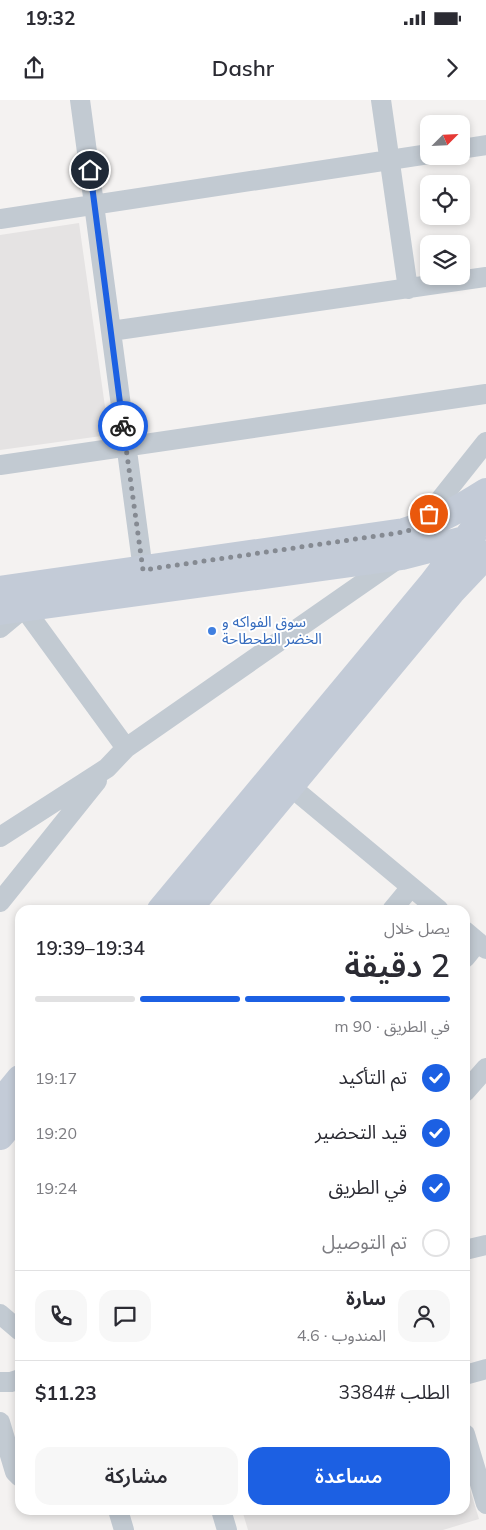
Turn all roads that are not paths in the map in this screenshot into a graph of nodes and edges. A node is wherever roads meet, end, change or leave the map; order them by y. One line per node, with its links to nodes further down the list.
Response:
1 (80, 100): 7 (street)
2 (380, 100): 6 (street)
3 (486, 145): 4 (street)
4 (470, 148)
5 (420, 155): 6 (street)
6 (389, 160): 7 (street); 10 (street)
7 (94, 205): 8 (street); 11 (street)
8 (0, 219)
9 (486, 277): 10 (street)
10 (408, 289): 11 (street)
11 (111, 331): 14 (street)
12 (486, 394): 14 (street)
13 (486, 442): 18 (street)
14 (126, 446): 15 (street); 21 (street)
15 (0, 465)
16 (486, 492): 18 (main road)
17 (486, 507): 19 (main road)
18 (417, 528): 21 (main road)
19 (479, 543): 20 (main road); 27 (main road); 31 (main road)
20 (402, 556): 23 (main road); 25 (street)
21 (143, 570): 22 (main road)
22 (0, 590)
23 (12, 609): 24 (street); 25 (street)
24 (0, 628)
25 (126, 748): 26 (street)
26 (107, 768): 28 (street); 30 (street)
27 (290, 786): 29 (street); 32 (main road)
28 (0, 837)
29 (411, 887): 33 (street); 34 (street)
30 (0, 902)
31 (165, 905)
32 (191, 905)
33 (396, 905)
34 (433, 905)
35 (486, 1068): 37 (street)
36 (15, 1085): 38 (main road)
37 (470, 1086)
38 (0, 1103)
39 (15, 1118): 40 (main road)
40 (0, 1136)
41 (0, 1314): 42 (street)
42 (15, 1327)
43 (486, 1369): 44 (street)
44 (470, 1374)
45 (15, 1381): 46 (street)
46 (0, 1382)
47 (0, 1422): 49 (street)
48 (473, 1438): 50 (street)
49 (15, 1472)
50 (486, 1504)
51 (120, 1515): 53 (street)
52 (222, 1515): 54 (street)
53 (124, 1530)
54 (227, 1530)

